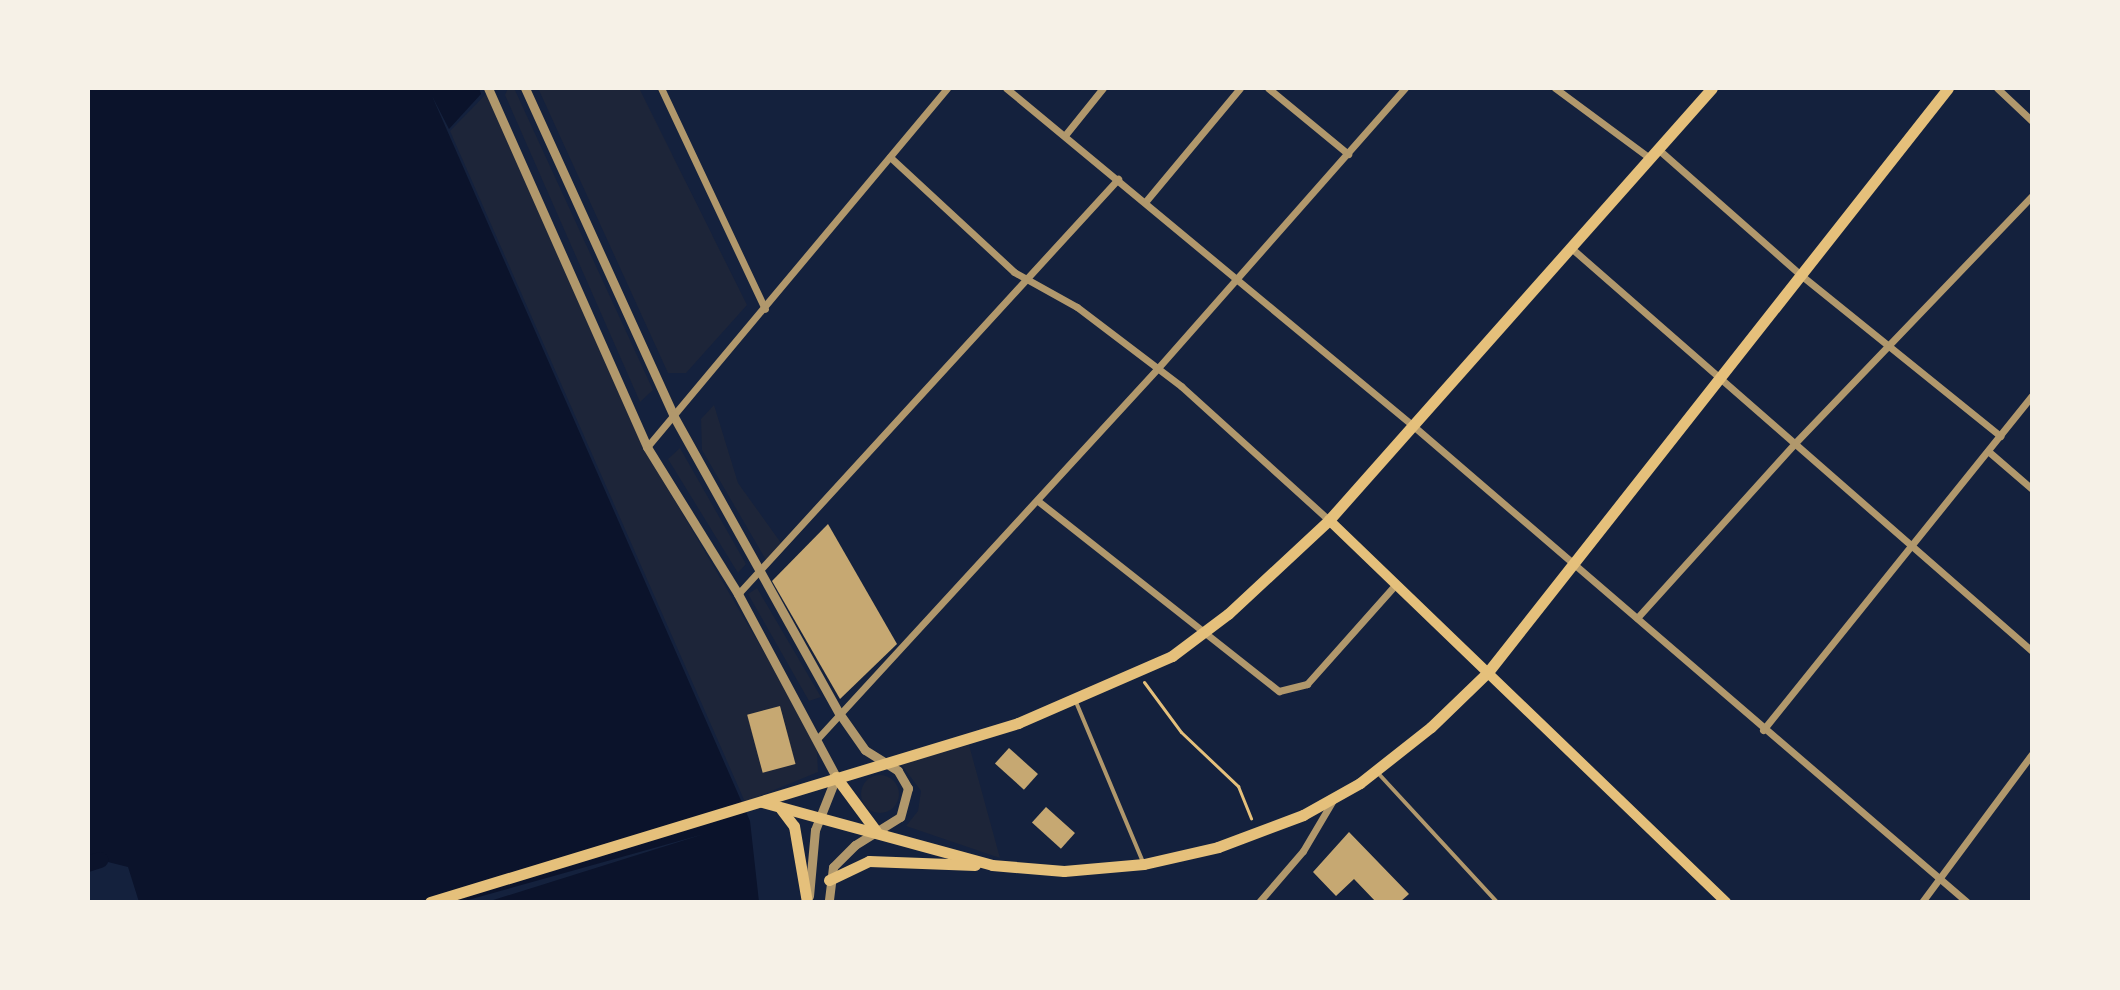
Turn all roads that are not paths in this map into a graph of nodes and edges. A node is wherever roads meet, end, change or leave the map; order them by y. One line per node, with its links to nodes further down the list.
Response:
1 (488, 88): 35 (street)
2 (525, 88): 31 (street)
3 (661, 88): 26 (street)
4 (947, 88): 18 (street)
5 (1006, 88): 15 (street)
6 (1103, 88): 15 (street)
7 (1240, 88): 21 (street)
8 (1405, 88): 16 (street)
9 (1555, 88): 17 (street)
10 (1712, 88): 17 (main road)
11 (1948, 88): 23 (main road)
12 (1997, 88): 14 (street)
13 (1271, 89): 16 (street)
14 (2032, 121)
15 (1066, 134): 19 (street)
16 (1348, 154): 24 (street)
17 (1655, 154): 22 (main road); 23 (street)
18 (890, 157): 25 (street); 26 (street)
19 (1118, 179): 21 (street); 25 (street)
20 (2032, 196): 27 (street)
21 (1146, 201): 24 (street)
22 (1569, 247): 29 (street); 32 (main road)
23 (1802, 276): 27 (street); 29 (main road)
24 (1237, 278): 28 (street); 32 (street)
25 (1027, 280): 28 (street); 42 (street)
26 (765, 309): 31 (street)
27 (1891, 343): 33 (street); 34 (street)
28 (1158, 368): 38 (street); 39 (street)
29 (1720, 379): 34 (street); 41 (main road)
30 (2032, 396): 33 (street)
31 (673, 415): 35 (street); 42 (street)
32 (1411, 424): 39 (main road); 41 (street)
33 (2000, 436): 36 (street)
34 (1795, 443): 40 (street); 45 (street)
35 (647, 447): 44 (street)
36 (1988, 451): 37 (street); 40 (street)
37 (2032, 489)
38 (1038, 501): 46 (street); 50 (street)
39 (1329, 520): 43 (main road); 46 (main road)
40 (1912, 545): 47 (street); 51 (street)
41 (1573, 565): 45 (street); 48 (main road)
42 (762, 573): 44 (street); 50 (street)
43 (1396, 584): 46 (street); 48 (main road)
44 (738, 594): 52 (street)
45 (1637, 618): 51 (street)
46 (1204, 634): 49 (main road)
47 (2032, 651)
48 (1488, 672): 55 (main road); 71 (main road)
49 (1076, 702): 54 (main road); 62 (lane)
50 (839, 713): 52 (street); 54 (street)
51 (1763, 730): 64 (street)
52 (818, 738): 56 (street)
53 (2032, 754): 64 (street)
54 (884, 762): 56 (main road); 61 (street)
55 (1377, 772): 57 (main road); 70 (lane)
56 (836, 777): 58 (main road); 60 (street); 61 (main road)
57 (1334, 798): 62 (main road); 69 (street)
58 (758, 803): 59 (main road); 66 (main road)
59 (780, 809): 60 (main road); 67 (main road)
60 (818, 817): 61 (main road); 67 (street)
61 (876, 831): 63 (main road); 65 (street)
62 (1144, 864): 63 (main road)
63 (992, 865): 65 (main road)
64 (1940, 878): 72 (street); 73 (street)
65 (829, 880): 68 (street)
66 (430, 902)
67 (808, 902)
68 (829, 902)
69 (1259, 902)
70 (1497, 902)
71 (1726, 902)
72 (1922, 902)
73 (1967, 902)

